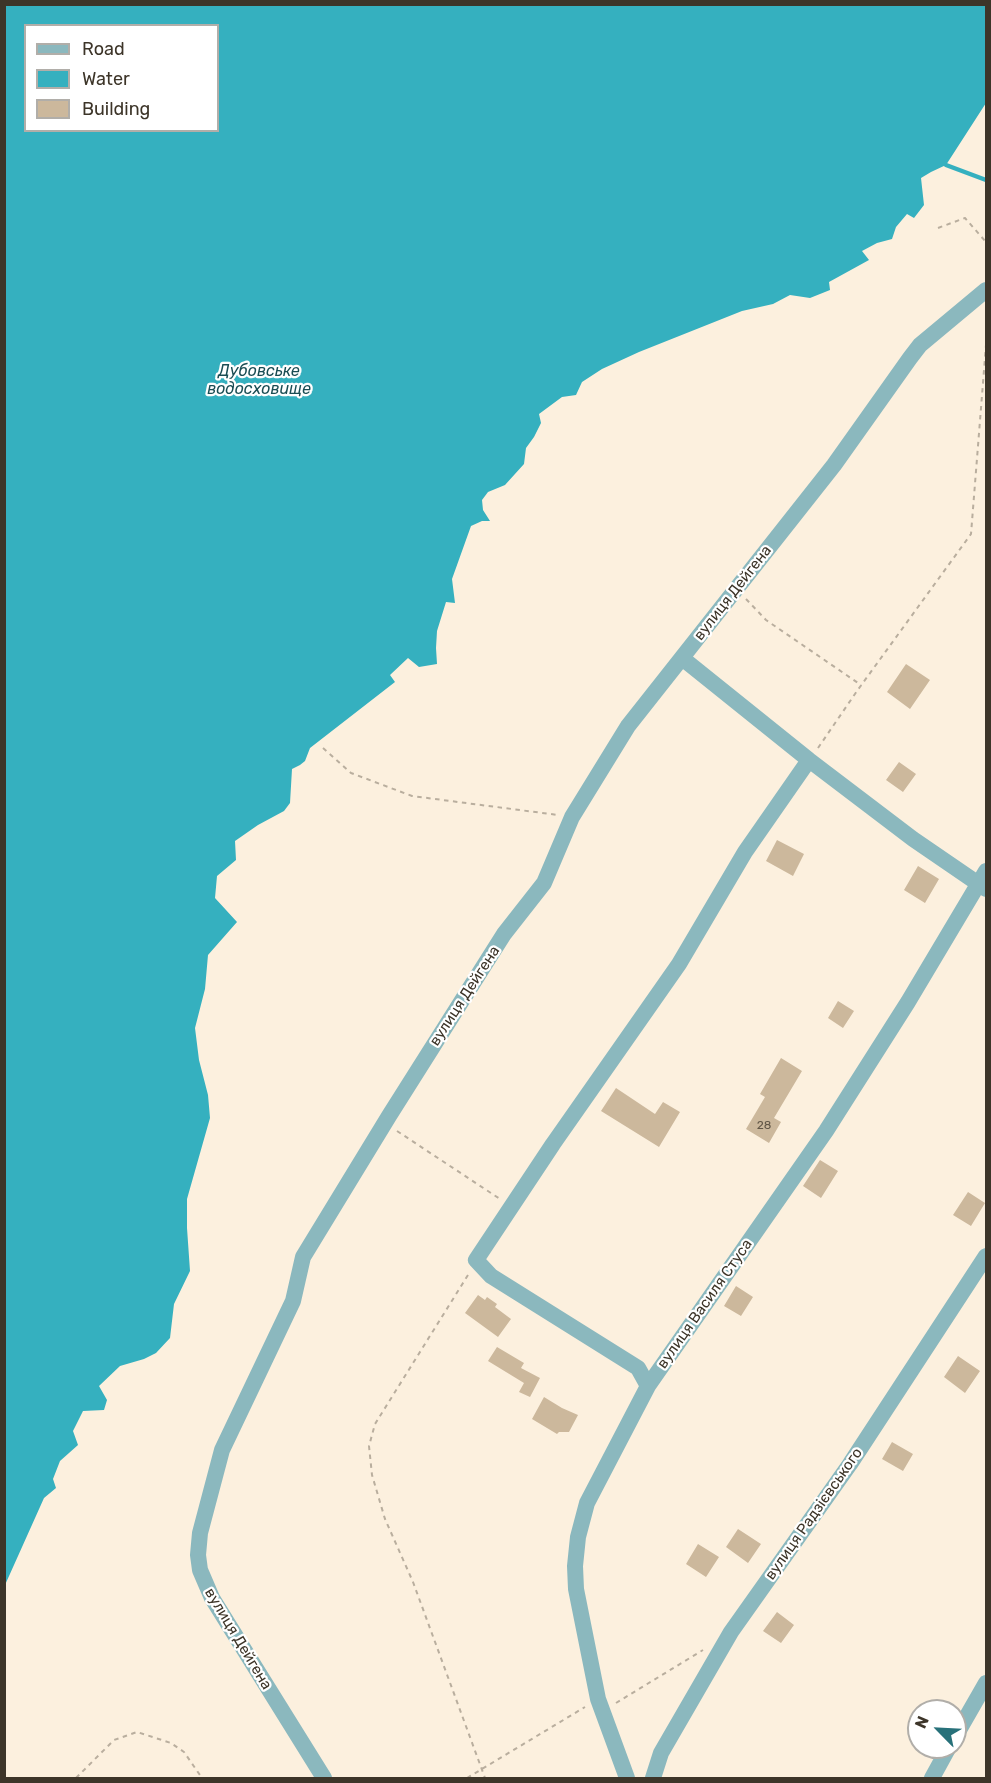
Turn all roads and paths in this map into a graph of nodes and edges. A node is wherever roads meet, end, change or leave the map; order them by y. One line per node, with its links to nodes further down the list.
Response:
1 (938, 228): 2 (path)
2 (987, 242)
3 (987, 290): 5 (street, вулиця Дейгена)
4 (987, 345): 7 (path)
5 (738, 587): 6 (street, вулиця Дейгена); 7 (path)
6 (682, 658): 9 (street); 10 (street, вулиця Дейгена)
7 (861, 685): 9 (path)
8 (322, 748): 10 (path)
9 (809, 760): 11 (street); 13 (street)
10 (573, 817): 12 (street, вулиця Дейгена)
11 (984, 882): 16 (street, вулиця Василя Стуса)
12 (384, 1123): 13 (path); 25 (street, вулиця Дейгена)
13 (512, 1206): 15 (street)
14 (987, 1256): 17 (street, вулиця Радзієвського)
15 (476, 1260): 16 (street); 22 (path)
16 (648, 1386): 19 (street, вулиця Василя Стуса)
17 (731, 1632): 19 (path); 29 (street, вулиця Радзієвського)
18 (987, 1683): 20 (street)
19 (601, 1705): 22 (path); 28 (street, вулиця Василя Стуса)
20 (967, 1717)
21 (943, 1759): 30 (street)
22 (482, 1770): 26 (path); 27 (path)
23 (76, 1779): 24 (path)
24 (202, 1779)
25 (324, 1779)
26 (467, 1779)
27 (485, 1779)
28 (627, 1779)
29 (653, 1779)
30 (932, 1779)

